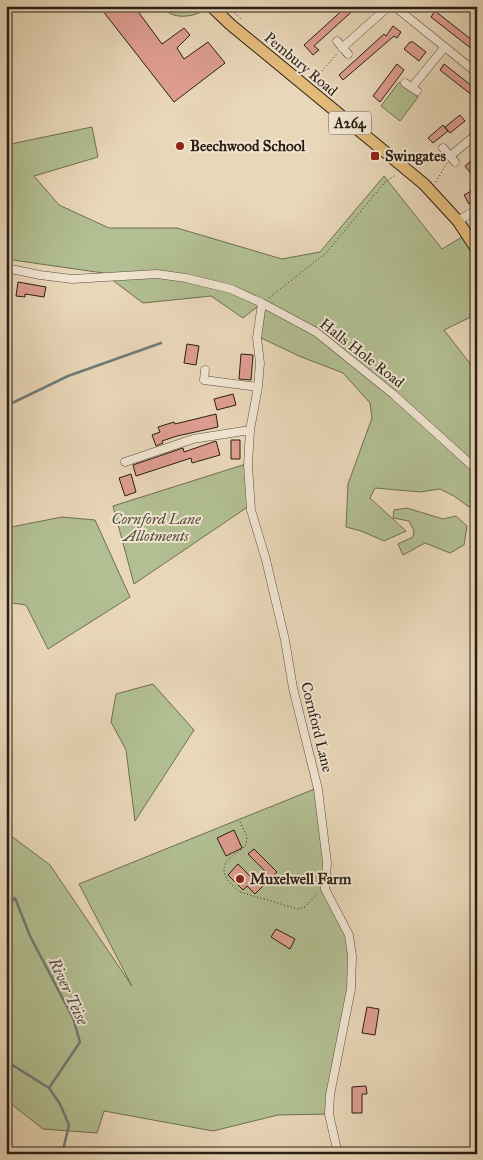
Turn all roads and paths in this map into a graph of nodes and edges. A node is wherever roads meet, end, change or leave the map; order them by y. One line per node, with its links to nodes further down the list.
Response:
1 (211, 6): 12 (main road, Pembury Road / A264)
2 (389, 6): 4 (street)
3 (394, 6): 5 (street)
4 (342, 48): 7 (path)
5 (444, 48): 6 (street); 8 (street)
6 (477, 73)
7 (312, 82)
8 (411, 87)
9 (477, 134): 11 (street)
10 (443, 148): 11 (street)
11 (452, 159): 13 (path)
12 (406, 169): 15 (main road, Pembury Road / A264); 18 (path)
13 (434, 185)
14 (477, 209): 15 (street)
15 (458, 221): 16 (main road, Pembury Road / A264)
16 (477, 250)
17 (6, 268): 18 (street, Halls Hole Road)
18 (262, 303): 20 (street, Cornford Lane); 23 (street, Halls Hole Road)
19 (205, 370): 20 (street)
20 (258, 387): 21 (street, Cornford Lane)
21 (250, 430): 22 (street); 25 (street, Cornford Lane)
22 (125, 462)
23 (477, 470)
24 (240, 822): 25 (path)
25 (325, 890): 26 (street)
26 (338, 1154)

